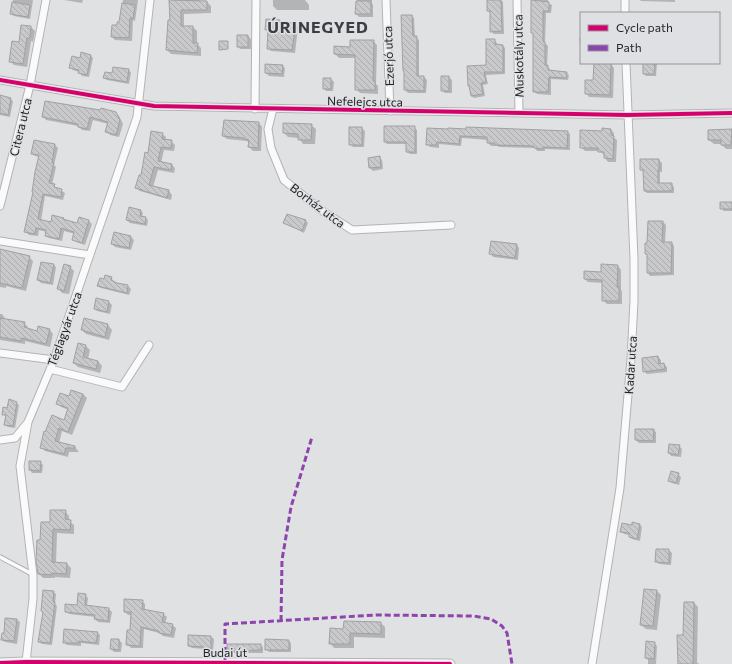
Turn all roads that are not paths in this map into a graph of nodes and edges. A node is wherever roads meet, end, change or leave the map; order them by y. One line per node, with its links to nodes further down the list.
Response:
1 (46, 0): 10 (street, Citera utca)
2 (150, 0): 11 (street, Téglagyár utca)
3 (256, 0): 12 (street)
4 (386, 0): 14 (street, Ezerjó utca)
5 (517, 0): 15 (street, Muskotály utca)
6 (625, 0): 7 (street)
7 (625, 12)
8 (626, 64): 17 (street, Kadar utca)
9 (0, 80): 10 (street, Nefelejcs utca)
10 (30, 85): 11 (street, Nefelejcs utca); 18 (street, Citera utca)
11 (139, 104): 12 (street, Nefelejcs utca); 21 (street, Téglagyár utca)
12 (255, 109): 13 (street, Nefelejcs utca)
13 (273, 109): 14 (street, Nefelejcs utca); 19 (street, Borház utca)
14 (390, 111): 15 (street, Nefelejcs utca)
15 (519, 113): 17 (street, Nefelejcs utca)
16 (732, 113): 17 (street, Nefelejcs utca)
17 (627, 115): 36 (street, Kadar utca)
18 (0, 206)
19 (451, 225)
20 (0, 241): 21 (street)
21 (90, 255): 24 (street, Téglagyár utca)
22 (149, 345): 25 (street)
23 (0, 353): 24 (street)
24 (54, 360): 25 (street, Téglagyár utca)
25 (50, 369): 26 (street, Téglagyár utca)
26 (28, 422): 27 (street); 29 (street, Téglagyár utca)
27 (0, 440)
28 (0, 557): 29 (lane)
29 (33, 575): 31 (street, Téglagyár utca)
30 (0, 663): 31 (street, Budai út)
31 (33, 663): 32 (street, Budai út)
32 (164, 663): 33 (street, Budai út)
33 (287, 663): 34 (street, Budai út)
34 (414, 664): 35 (street, Budai út)
35 (450, 664)
36 (592, 664)

